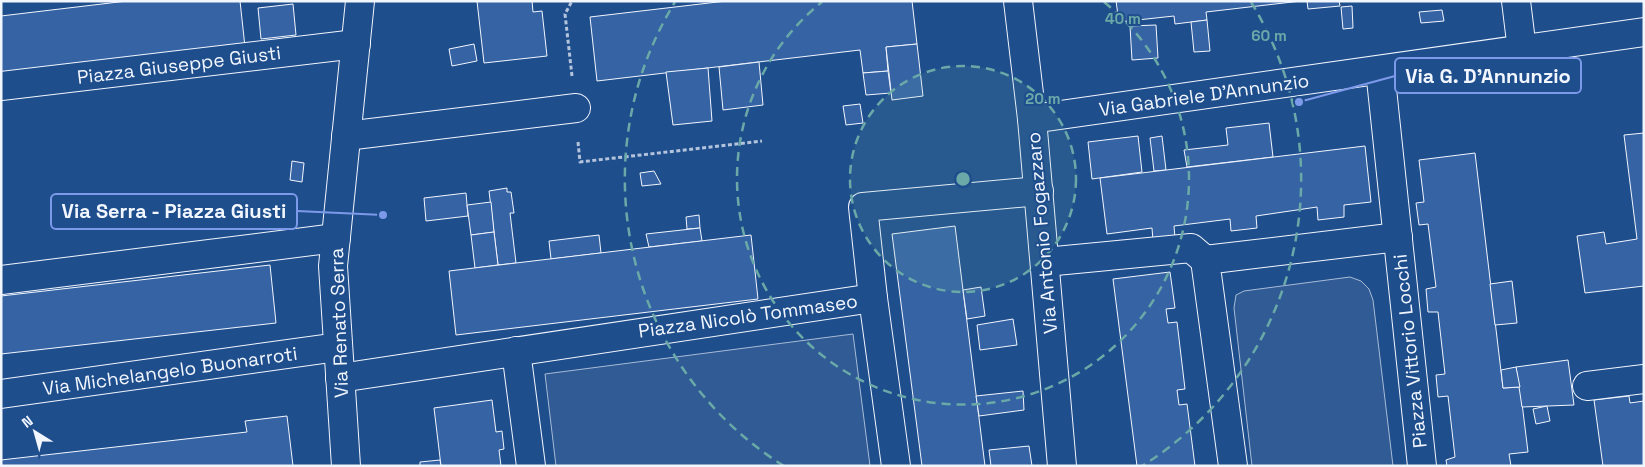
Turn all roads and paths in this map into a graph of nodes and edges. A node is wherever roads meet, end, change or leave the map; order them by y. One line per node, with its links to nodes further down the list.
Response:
1 (360, 1): 6 (street, Via Renato Serra)
2 (572, 1): 10 (path)
3 (1018, 1): 11 (street, Via Antonio Fogazzaro)
4 (1516, 1): 7 (street)
5 (1644, 32): 7 (street, Via Gabriele D'Annunzio)
6 (356, 44): 9 (street, Piazza Giuseppe Giusti); 12 (street, Via Renato Serra)
7 (1522, 50): 8 (street, Via Gabriele D'Annunzio)
8 (1380, 70): 11 (street, Via Gabriele D'Annunzio); 15 (street, Piazza Vittorio Locchi)
9 (1, 86)
10 (576, 108): 12 (street); 13 (path)
11 (1032, 119): 14 (street, Via Antonio Fogazzaro)
12 (346, 136): 16 (street, Via Renato Serra)
13 (762, 142)
14 (1039, 191): 18 (street, Via Antonio Fogazzaro); 20 (street)
15 (1398, 237): 17 (street, Piazza Vittorio Locchi); 32 (street, Piazza Vittorio Locchi)
16 (336, 238): 19 (street); 21 (street, Via Renato Serra)
17 (1205, 260): 18 (street); 31 (street)
18 (1045, 262): 30 (street, Via Antonio Fogazzaro)
19 (1, 280)
20 (873, 298): 22 (street, Piazza Nicolò Tommaseo); 29 (street, Piazza Nicolò Tommaseo)
21 (338, 347): 23 (street, Via Renato Serra); 26 (street, Via Michelangelo Buonarroti)
22 (516, 351): 23 (street, Piazza Nicolò Tommaseo); 28 (street)
23 (340, 378): 27 (street, Via Renato Serra)
24 (1644, 380): 25 (street)
25 (1587, 386)
26 (1, 394)
27 (346, 466)
28 (531, 466)
29 (896, 466)
30 (1062, 466)
31 (1233, 466)
32 (1422, 466)

